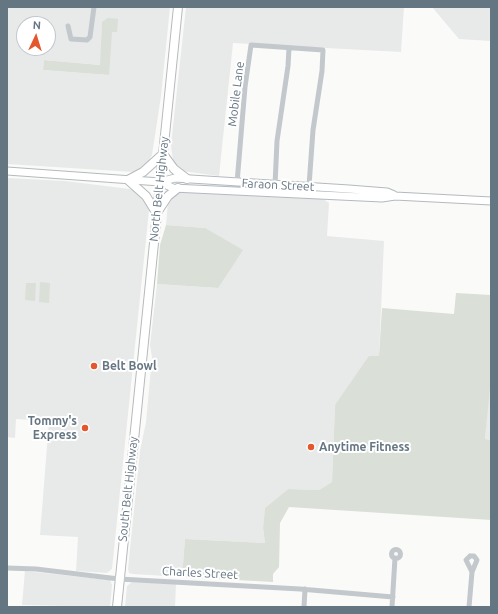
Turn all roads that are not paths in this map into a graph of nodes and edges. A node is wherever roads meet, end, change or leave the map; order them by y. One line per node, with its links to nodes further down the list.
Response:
1 (94, 7): 3 (street)
2 (178, 7): 5 (main road, North Belt Highway)
3 (68, 26)
4 (289, 48): 10 (street, Mobile Lane); 11 (street); 12 (street, Mobile Lane)
5 (163, 154): 7 (main road); 8 (main road); 9 (main road, North Belt Highway)
6 (7, 171): 8 (main road, Faraon Street)
7 (187, 179): 9 (main road, Faraon Street); 10 (main road, Faraon Street)
8 (128, 180): 9 (main road, Faraon Street); 16 (main road)
9 (160, 182): 13 (main road, Faraon Street); 16 (main road, North Belt Highway)
10 (237, 183): 11 (main road, Faraon Street)
11 (275, 185): 12 (main road, Faraon Street)
12 (309, 186): 14 (main road, Faraon Street)
13 (178, 188): 14 (main road, Faraon Street); 16 (main road)
14 (395, 196): 15 (main road, Faraon Street)
15 (491, 201)
16 (157, 214): 17 (main road, North Belt Highway)
17 (140, 371): 21 (main road, South Belt Highway)
18 (395, 558): 23 (street)
19 (7, 568): 21 (street, Charles Street)
20 (472, 572): 27 (street)
21 (118, 579): 22 (street, Charles Street); 24 (main road, South Belt Highway)
22 (305, 589): 23 (street, Charles Street); 25 (street)
23 (393, 597): 26 (street)
24 (117, 607)
25 (304, 607)
26 (392, 607)
27 (469, 607)

